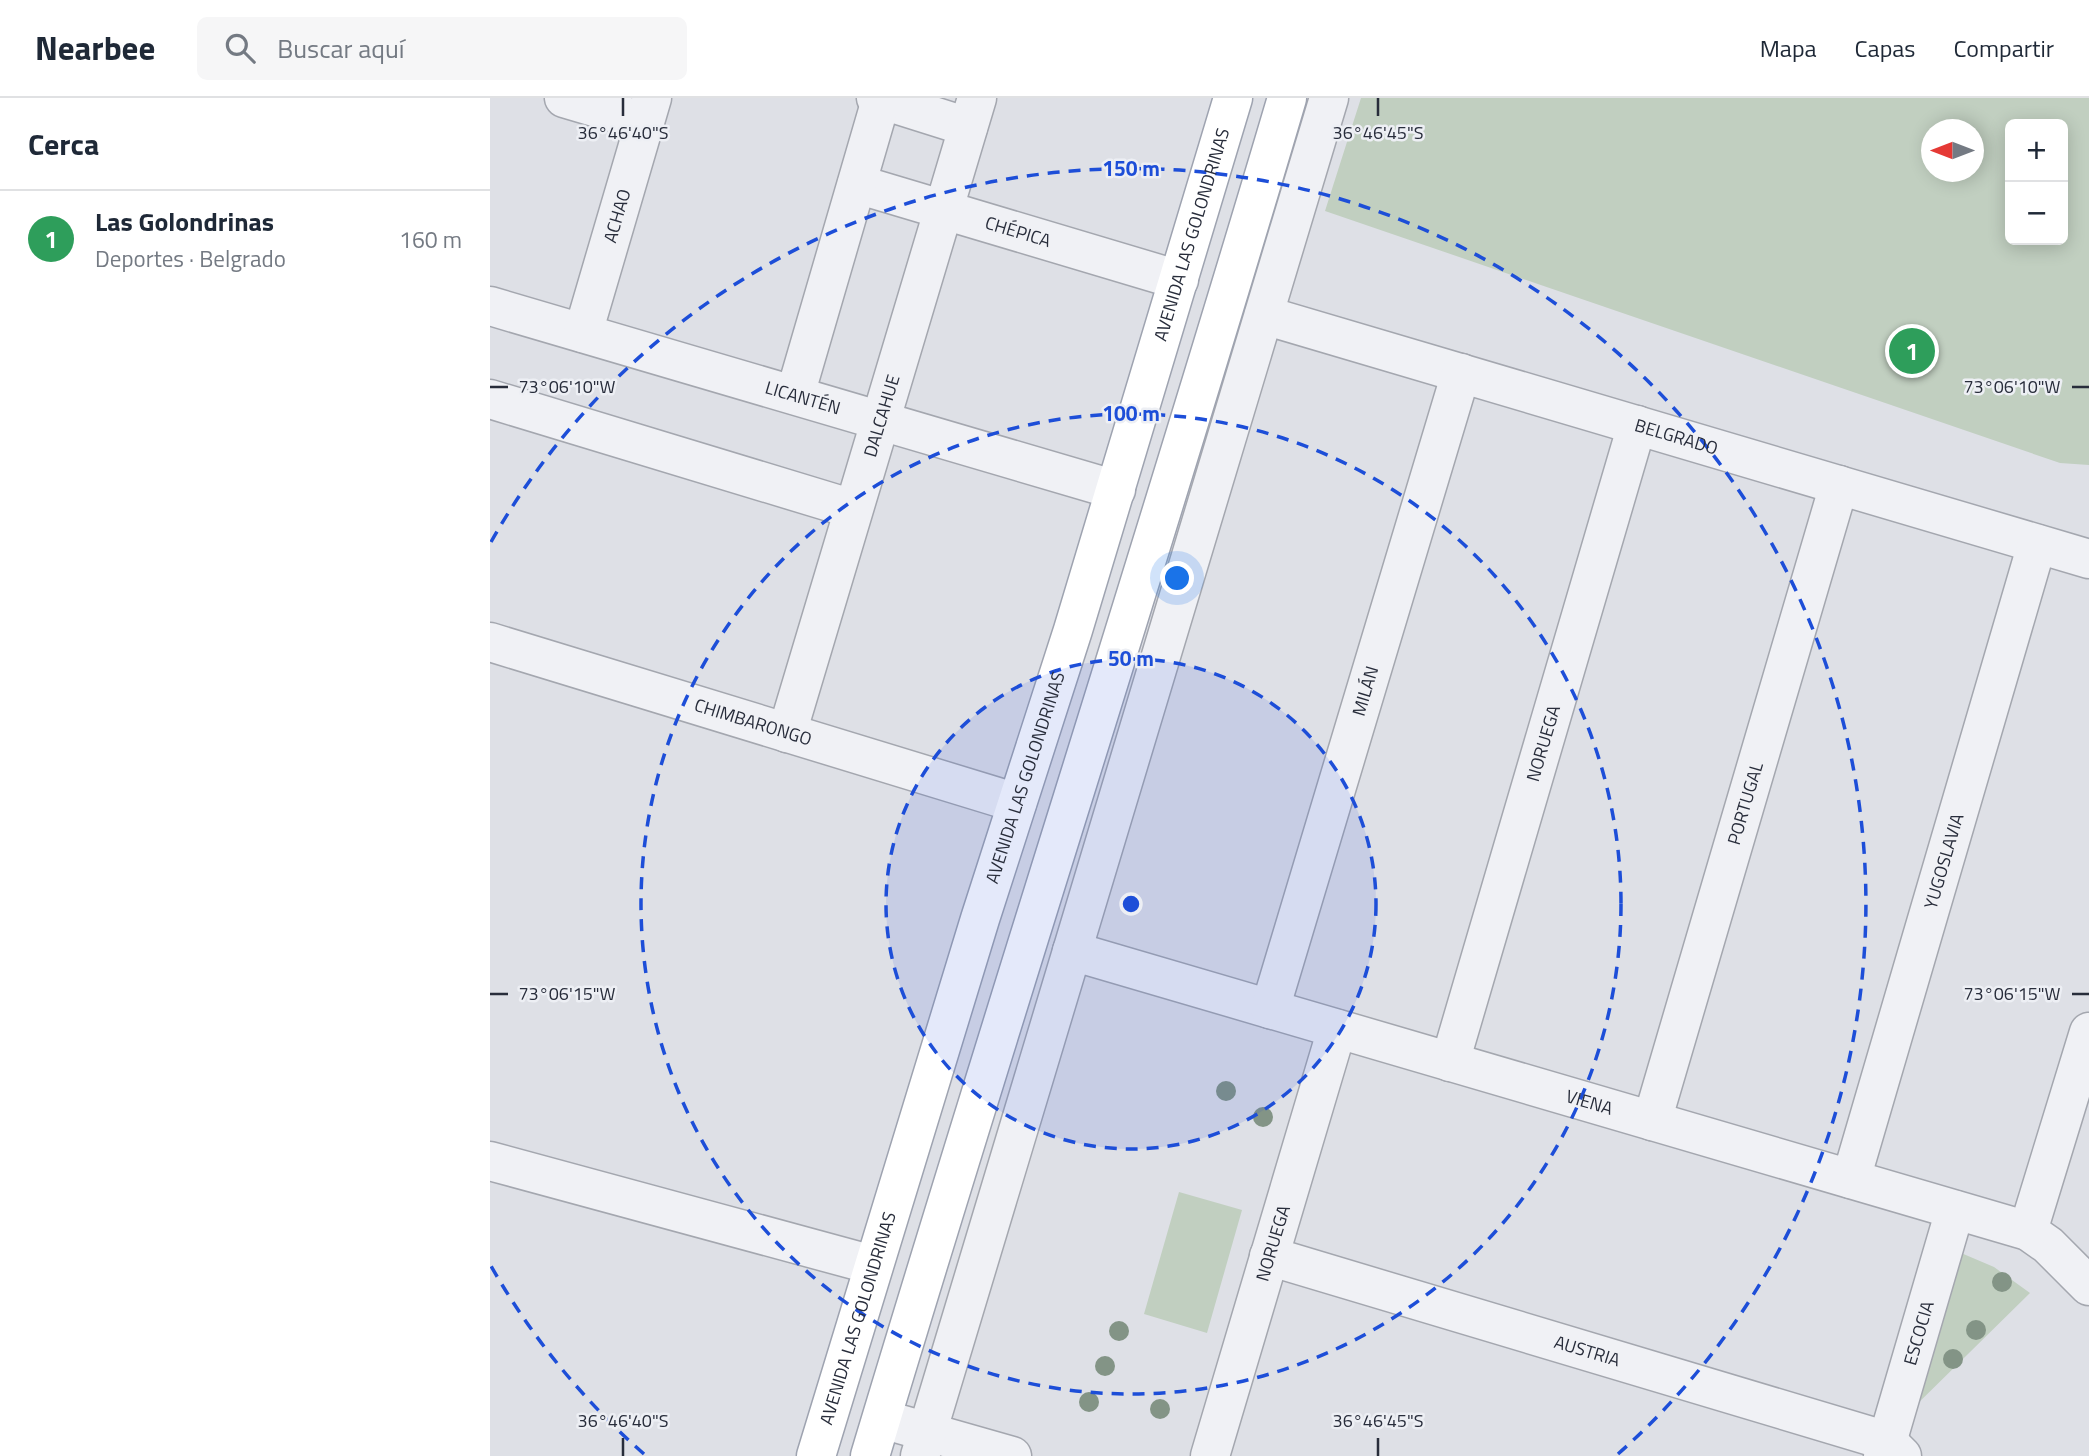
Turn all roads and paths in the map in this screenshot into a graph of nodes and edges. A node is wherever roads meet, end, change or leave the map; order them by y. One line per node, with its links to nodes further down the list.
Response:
1 (564, 98): 6 (street)
2 (1233, 98): 10 (main road, AVENIDA LAS GOLONDRINAS)
3 (1287, 98): 40 (main road)
4 (1329, 98): 12 (street)
5 (878, 99): 7 (street); 8 (street)
6 (649, 110): 13 (street, ACHAO)
7 (972, 112): 9 (street, DALCAHUE)
8 (856, 184): 9 (street, CHÉPICA); 15 (street)
9 (943, 211): 10 (street, CHÉPICA); 17 (street, DALCAHUE)
10 (1179, 280): 20 (main road, AVENIDA LAS GOLONDRINAS)
11 (492, 315): 13 (street, LICANTÉN)
12 (1264, 315): 14 (street, BELGRADO); 27 (street)
13 (583, 333): 15 (street, LICANTÉN)
14 (1461, 373): 18 (street, BELGRADO); 28 (street, MILÁN)
15 (794, 395): 17 (street, LICANTÉN)
16 (490, 399): 21 (street)
17 (880, 420): 20 (street, LICANTÉN); 21 (street, DALCAHUE)
18 (1637, 425): 19 (street, BELGRADO); 31 (street, NORUEGA)
19 (1839, 485): 22 (street, BELGRADO); 32 (street, PORTUGAL)
20 (1116, 490): 26 (main road, AVENIDA LAS GOLONDRINAS)
21 (853, 509): 25 (street, DALCAHUE)
22 (2037, 544): 23 (street, BELGRADO); 34 (street, YUGOSLAVIA)
23 (2089, 559)
24 (490, 642): 25 (street, CHIMBARONGO)
25 (787, 733): 26 (street, CHIMBARONGO)
26 (1017, 803): 38 (main road, AVENIDA LAS GOLONDRINAS)
27 (1072, 951): 28 (street, VIENA); 41 (street)
28 (1270, 1009): 29 (street, VIENA)
29 (1337, 1028): 31 (street, VIENA); 37 (street, NORUEGA)
30 (2089, 1032): 36 (street)
31 (1450, 1062): 32 (street, VIENA)
32 (1652, 1121): 34 (street, VIENA)
33 (490, 1161): 38 (street)
34 (1851, 1180): 35 (street, VIENA)
35 (1955, 1210): 36 (street, VIENA); 42 (street, ESCOCIA)
36 (2028, 1231): 39 (street, VIENA)
37 (1269, 1256): 42 (street, AUSTRIA); 46 (street, NORUEGA)
38 (868, 1282): 40 (main road); 43 (main road, AVENIDA LAS GOLONDRINAS)
39 (2089, 1286)
40 (881, 1419): 41 (street); 43 (main road); 44 (main road)
41 (924, 1444): 45 (street)
42 (1891, 1451)
43 (816, 1454)
44 (870, 1456)
45 (1012, 1456)
46 (1210, 1456)

